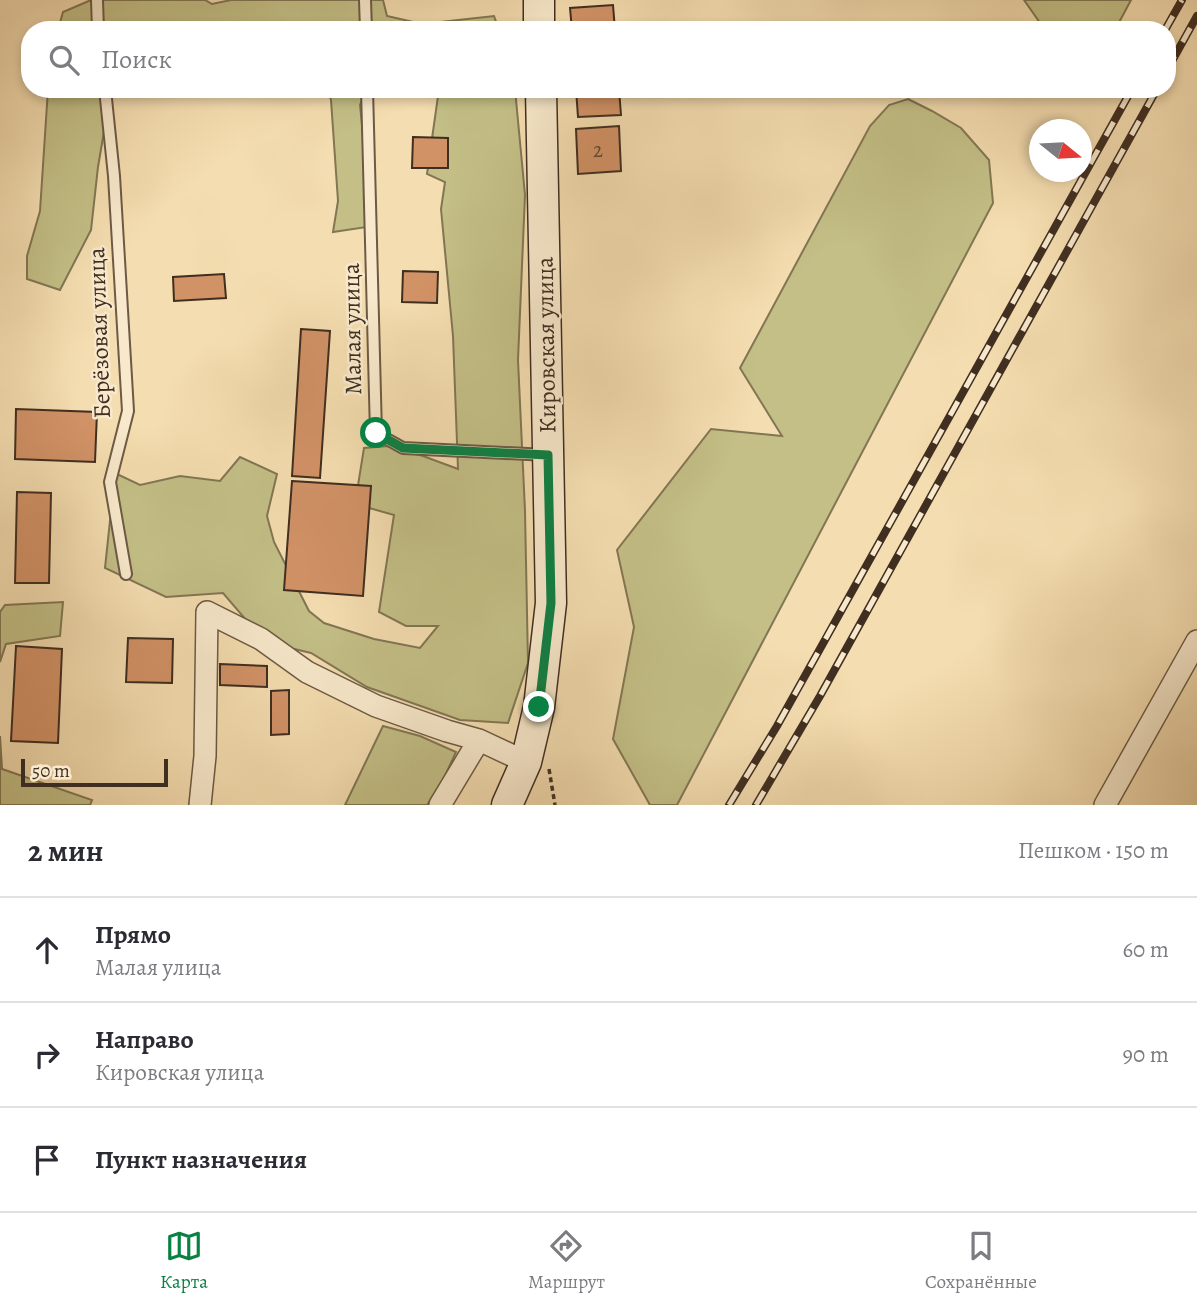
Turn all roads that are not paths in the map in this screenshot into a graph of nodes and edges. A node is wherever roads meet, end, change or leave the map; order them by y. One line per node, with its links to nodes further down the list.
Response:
1 (97, 0): 4 (lane)
2 (365, 0): 5 (lane)
3 (539, 0): 6 (main road)
4 (98, 21)
5 (366, 21)
6 (539, 21)
7 (106, 98): 11 (lane, Берёзовая улица)
8 (368, 98): 10 (lane, Малая улица)
9 (541, 98): 10 (main road, Кировская улица)
10 (548, 455): 14 (main road, Кировская улица)
11 (126, 574)
12 (1197, 640): 18 (street)
13 (479, 740): 14 (street); 15 (street); 16 (street)
14 (526, 762): 17 (main road, Кировская улица)
15 (200, 805)
16 (440, 805)
17 (507, 805)
18 (1105, 805)

